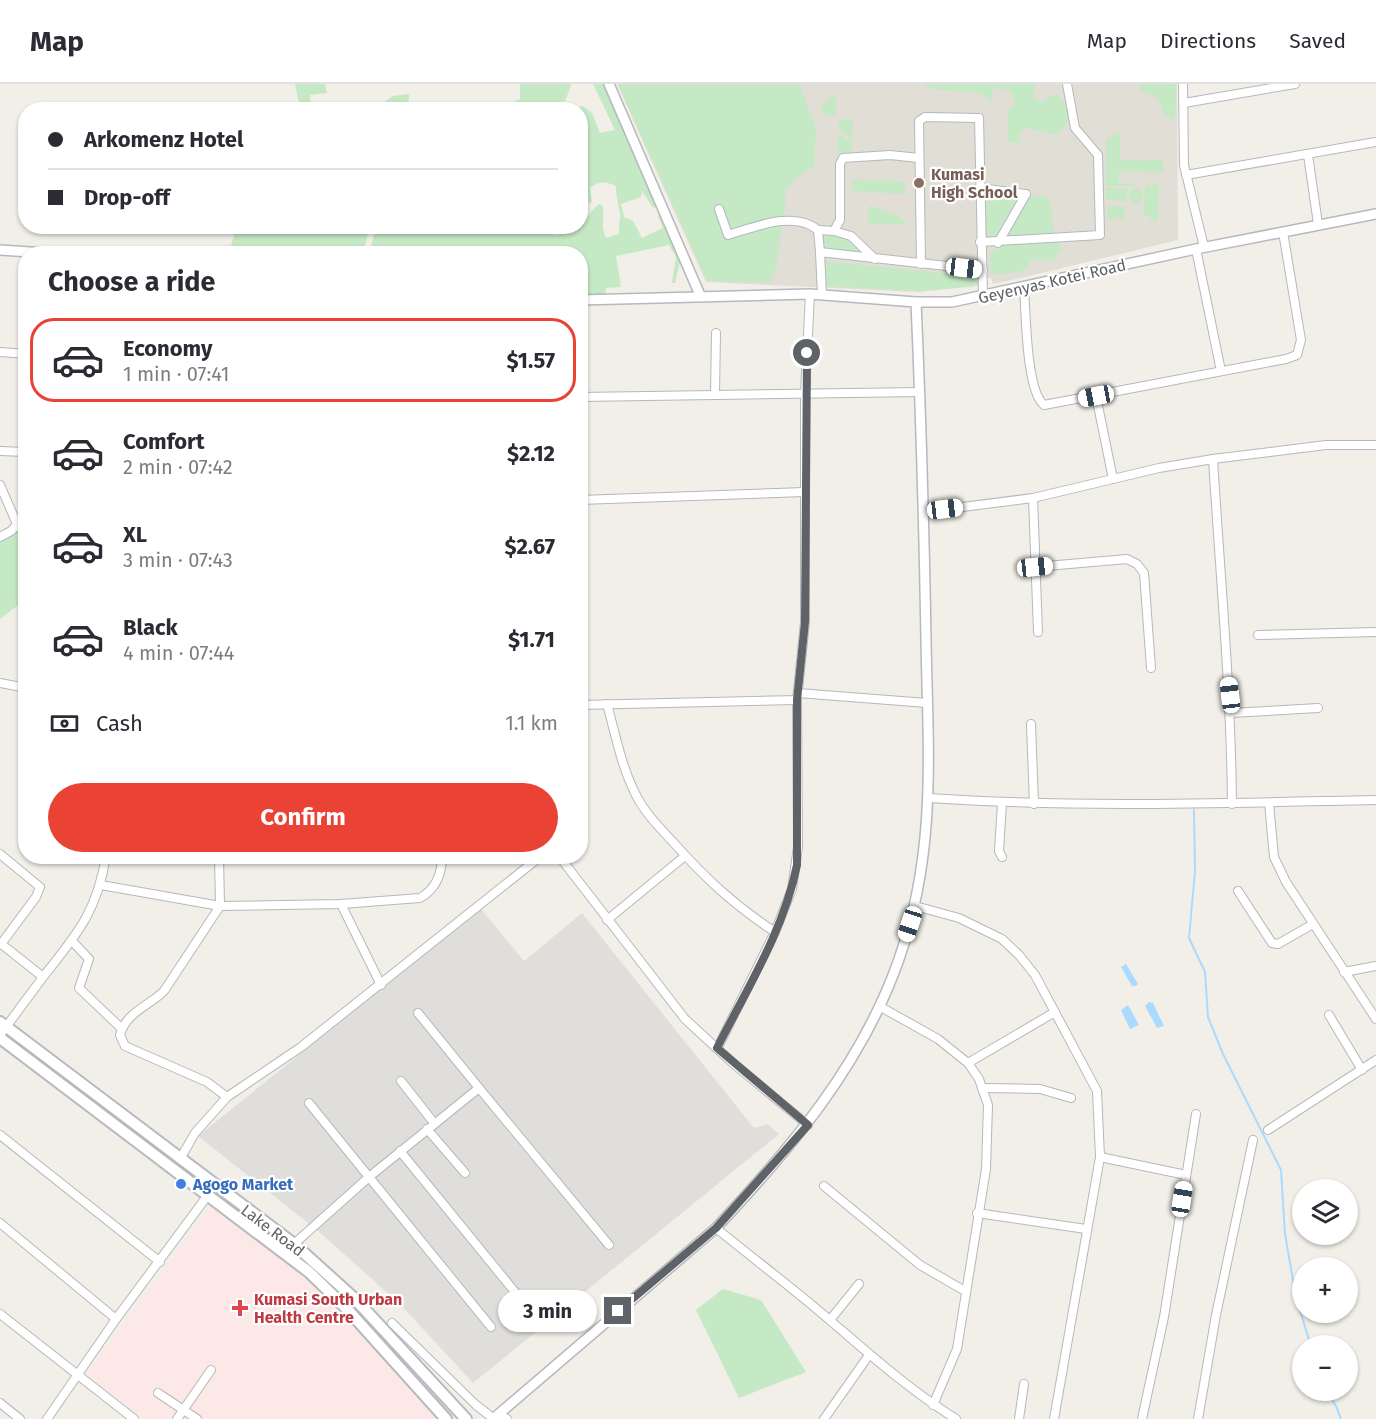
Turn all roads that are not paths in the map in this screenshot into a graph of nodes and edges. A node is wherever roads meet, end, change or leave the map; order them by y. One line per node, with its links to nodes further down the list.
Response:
1 (609, 84): 29 (street)
2 (1067, 84): 18 (street)
3 (1183, 84): 5 (street)
4 (1295, 84): 5 (street)
5 (1184, 103): 9 (street)
6 (1376, 142): 7 (street)
7 (1308, 155): 9 (street); 13 (street)
8 (919, 159): 10 (street); 15 (street); 24 (street)
9 (1186, 175): 19 (street)
10 (979, 188): 17 (street); 18 (street)
11 (719, 209): 14 (street)
12 (1376, 214): 13 (street, Geyenyas Kotei Road)
13 (1318, 224): 16 (street, Geyenyas Kotei Road)
14 (818, 230): 15 (street); 22 (street)
15 (834, 231): 23 (street)
16 (1283, 232): 19 (street, Geyenyas Kotei Road); 36 (street)
17 (980, 242): 18 (street); 25 (street)
18 (998, 243)
19 (1200, 248): 26 (street, Geyenyas Kotei Road); 36 (street)
20 (0, 250): 21 (street)
21 (18, 251)
22 (820, 252): 23 (street); 28 (street)
23 (875, 259): 24 (street)
24 (921, 264): 25 (street)
25 (983, 270): 30 (street)
26 (1024, 288): 30 (street, Geyenyas Kotei Road); 40 (street)
27 (810, 294): 28 (street, Geyenyas Kotei Road); 29 (street, Geyenyas Kotei Road); 38 (street)
28 (822, 294): 32 (street, Geyenyas Kotei Road)
29 (700, 295): 31 (street, Geyenyas Kotei Road)
30 (983, 297): 32 (street, Geyenyas Kotei Road)
31 (588, 300)
32 (916, 302): 37 (street)
33 (716, 333): 39 (street)
34 (0, 352): 35 (street)
35 (18, 353)
36 (1221, 371): 40 (street)
37 (920, 392): 38 (street); 51 (street)
38 (805, 393): 39 (street); 48 (street)
39 (715, 394): 41 (street)
40 (1096, 396): 46 (street)
41 (588, 397)
42 (1376, 445): 45 (street)
43 (0, 452): 44 (street)
44 (18, 452)
45 (1213, 459): 46 (street); 66 (street)
46 (1113, 479): 49 (street)
47 (0, 485): 52 (street)
48 (804, 492): 50 (street); 61 (street)
49 (1033, 498): 51 (street); 54 (street)
50 (588, 500)
51 (923, 512): 62 (street)
52 (17, 524): 53 (street)
53 (0, 537)
54 (1035, 567): 55 (street); 58 (street)
55 (1038, 632)
56 (1376, 632): 57 (street)
57 (1258, 635)
58 (1152, 668)
59 (0, 683): 60 (street)
60 (18, 686)
61 (798, 696): 62 (street); 63 (street); 89 (street)
62 (927, 703): 68 (street)
63 (607, 704): 64 (street); 75 (street)
64 (588, 705)
65 (1318, 708): 66 (street)
66 (1231, 713): 73 (street)
67 (1031, 724): 72 (street)
68 (929, 798): 70 (street); 86 (street)
69 (1376, 800): 71 (street)
70 (1002, 803): 72 (street); 76 (street)
71 (1269, 803): 73 (street); 88 (street)
72 (1034, 804): 73 (street)
73 (1232, 804)
74 (0, 854): 91 (street)
75 (685, 856): 87 (street); 89 (street)
76 (1002, 857)
77 (105, 864): 82 (street)
78 (219, 864): 85 (street)
79 (440, 864): 84 (street)
80 (531, 864): 95 (street)
81 (565, 864): 87 (street)
82 (101, 885): 85 (street); 90 (street)
83 (1238, 891): 88 (street)
84 (341, 904): 85 (street); 95 (street)
85 (220, 906): 101 (street)
86 (915, 906): 96 (street); 97 (street)
87 (608, 920): 103 (street)
88 (1313, 924): 93 (street)
89 (776, 932): 103 (street)
90 (72, 941): 94 (street); 101 (street)
91 (1, 944): 94 (street)
92 (1376, 966): 93 (street)
93 (1344, 972): 100 (street)
94 (43, 977): 102 (street)
95 (381, 985): 110 (street)
96 (879, 1006): 105 (street); 114 (street)
97 (1055, 1012): 105 (street); 120 (street)
98 (418, 1014): 108 (street)
99 (1329, 1015): 106 (street)
100 (1376, 1019)
101 (121, 1028): 110 (street)
102 (2, 1030): 121 (main road, Lake Road); 126 (main road, Lake Road)
103 (717, 1048): 114 (street)
104 (1376, 1060): 106 (street)
105 (968, 1063): 109 (street)
106 (1362, 1070): 116 (street)
107 (400, 1081): 115 (street)
108 (479, 1088): 115 (street); 132 (street)
109 (982, 1088): 111 (street); 127 (street)
110 (227, 1097): 121 (street)
111 (1071, 1098)
112 (309, 1103): 124 (street)
113 (1196, 1114): 123 (street)
114 (808, 1125): 129 (street)
115 (431, 1126): 119 (street); 122 (street)
116 (1268, 1130)
117 (0, 1135): 133 (street)
118 (1253, 1140): 163 (street)
119 (400, 1151): 124 (street); 136 (street)
120 (1100, 1157): 123 (street); 130 (street)
121 (180, 1159): 131 (main road, Lake Road)
122 (465, 1173)
123 (1186, 1175): 162 (street)
124 (369, 1177): 131 (street); 141 (street)
125 (824, 1186): 135 (street)
126 (208, 1195): 133 (street); 156 (main road, Lake Road)
127 (977, 1213): 130 (street); 135 (street)
128 (0, 1223): 138 (street)
129 (716, 1228): 139 (street); 150 (street)
130 (1086, 1229): 161 (street)
131 (294, 1244): 157 (main road, Lake Road)
132 (609, 1245)
133 (160, 1262): 138 (street)
134 (860, 1284): 139 (street)
135 (965, 1292): 148 (street)
136 (519, 1297)
137 (0, 1314): 144 (street)
138 (116, 1319): 144 (street)
139 (830, 1320): 142 (street)
140 (392, 1323): 150 (street)
141 (491, 1327)
142 (869, 1355): 148 (street); 158 (street)
143 (211, 1370): 149 (street)
144 (77, 1376): 152 (street); 153 (street)
145 (1024, 1384): 160 (street)
146 (158, 1394): 149 (street)
147 (0, 1402): 151 (street)
148 (933, 1405): 159 (street)
149 (184, 1409): 154 (street); 155 (street)
150 (498, 1418)
151 (20, 1419)
152 (47, 1419)
153 (134, 1419)
154 (177, 1419)
155 (197, 1419)
156 (446, 1419)
157 (466, 1419)
158 (824, 1419)
159 (956, 1419)
160 (1019, 1419)
161 (1053, 1419)
162 (1142, 1419)
163 (1198, 1419)

